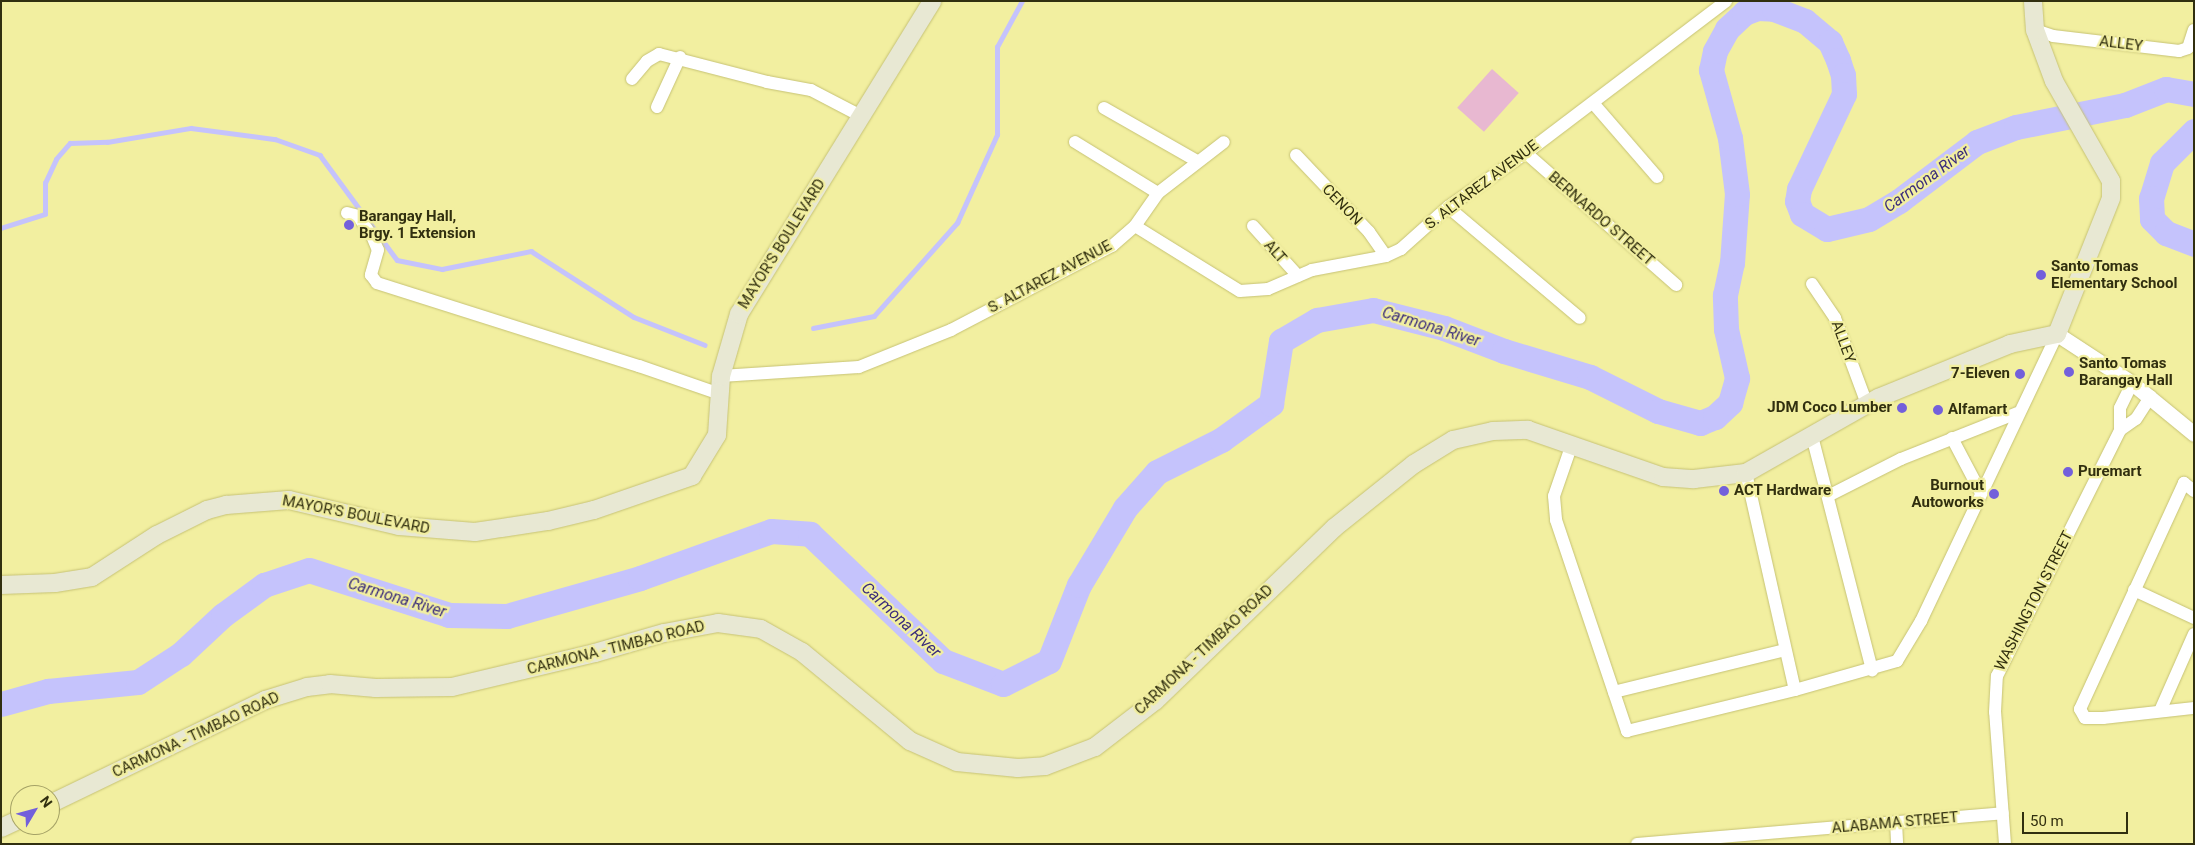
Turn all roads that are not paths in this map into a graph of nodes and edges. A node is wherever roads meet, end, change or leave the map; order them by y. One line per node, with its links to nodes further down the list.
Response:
1 (932, 1): 11 (main road, MAYOR'S BOULEVARD)
2 (1726, 1): 8 (street, S. ALTAREZ AVENUE)
3 (2033, 1): 4 (main road)
4 (2035, 30): 5 (street, ALLEY); 28 (main road)
5 (2194, 30)
6 (680, 57): 7 (street); 9 (street); 11 (street)
7 (632, 79)
8 (1593, 103): 14 (street, S. ALTAREZ AVENUE); 17 (street)
9 (657, 107)
10 (1104, 108): 16 (street)
11 (861, 116): 29 (main road, MAYOR'S BOULEVARD)
12 (1075, 142): 18 (street)
13 (1224, 142): 16 (street)
14 (1526, 153): 19 (street, S. ALTAREZ AVENUE); 26 (street, BERNARDO STREET)
15 (1296, 155): 23 (street, CENON)
16 (1197, 161): 18 (street)
17 (1657, 177)
18 (1158, 192): 21 (street)
19 (1448, 207): 23 (street, S. ALTAREZ AVENUE); 27 (street)
20 (347, 213): 31 (street)
21 (1135, 226): 24 (street, S. ALTAREZ AVENUE); 29 (street, S. ALTAREZ AVENUE)
22 (1253, 226): 24 (street, ALT)
23 (1386, 256): 24 (street, S. ALTAREZ AVENUE)
24 (1298, 276)
25 (1812, 284): 33 (street, ALLEY)
26 (1676, 285)
27 (1580, 318)
28 (2057, 334): 30 (street); 33 (main road, CARMONA - TIMBAO ROAD); 34 (street)
29 (721, 376): 31 (main road, MAYOR'S BOULEVARD)
30 (2132, 383): 32 (street); 35 (street, WASHINGTON STREET)
31 (720, 394): 44 (main road, MAYOR'S BOULEVARD)
32 (2150, 396): 35 (street, WASHINGTON STREET); 36 (street)
33 (1867, 404): 37 (main road, CARMONA - TIMBAO ROAD)
34 (2017, 413): 38 (street); 42 (street)
35 (2120, 430): 55 (street, WASHINGTON STREET)
36 (2194, 434)
37 (1812, 436): 40 (main road, CARMONA - TIMBAO ROAD); 43 (street)
38 (1952, 438): 42 (street); 43 (street)
39 (1572, 444): 40 (main road, CARMONA - TIMBAO ROAD); 51 (street); 54 (main road, CARMONA - TIMBAO ROAD)
40 (1746, 473): 48 (street)
41 (2194, 491): 45 (street)
42 (1981, 493): 49 (street)
43 (1828, 496): 49 (street)
44 (1, 585)
45 (2134, 590): 46 (street); 53 (street)
46 (2194, 618)
47 (2194, 634): 53 (street)
48 (1785, 650): 50 (street); 51 (street)
49 (1872, 670): 50 (street)
50 (1795, 690): 51 (street)
51 (1614, 692)
52 (2194, 708): 53 (street)
53 (2160, 711)
54 (60, 799)
55 (2003, 813): 56 (street, ALABAMA STREET); 61 (street, WASHINGTON STREET)
56 (1896, 822): 57 (street, ALABAMA STREET); 60 (street)
57 (1810, 838): 58 (street, ALABAMA STREET)
58 (1716, 841): 59 (street, ALABAMA STREET)
59 (1636, 844)
60 (1897, 844)
61 (2005, 844)

